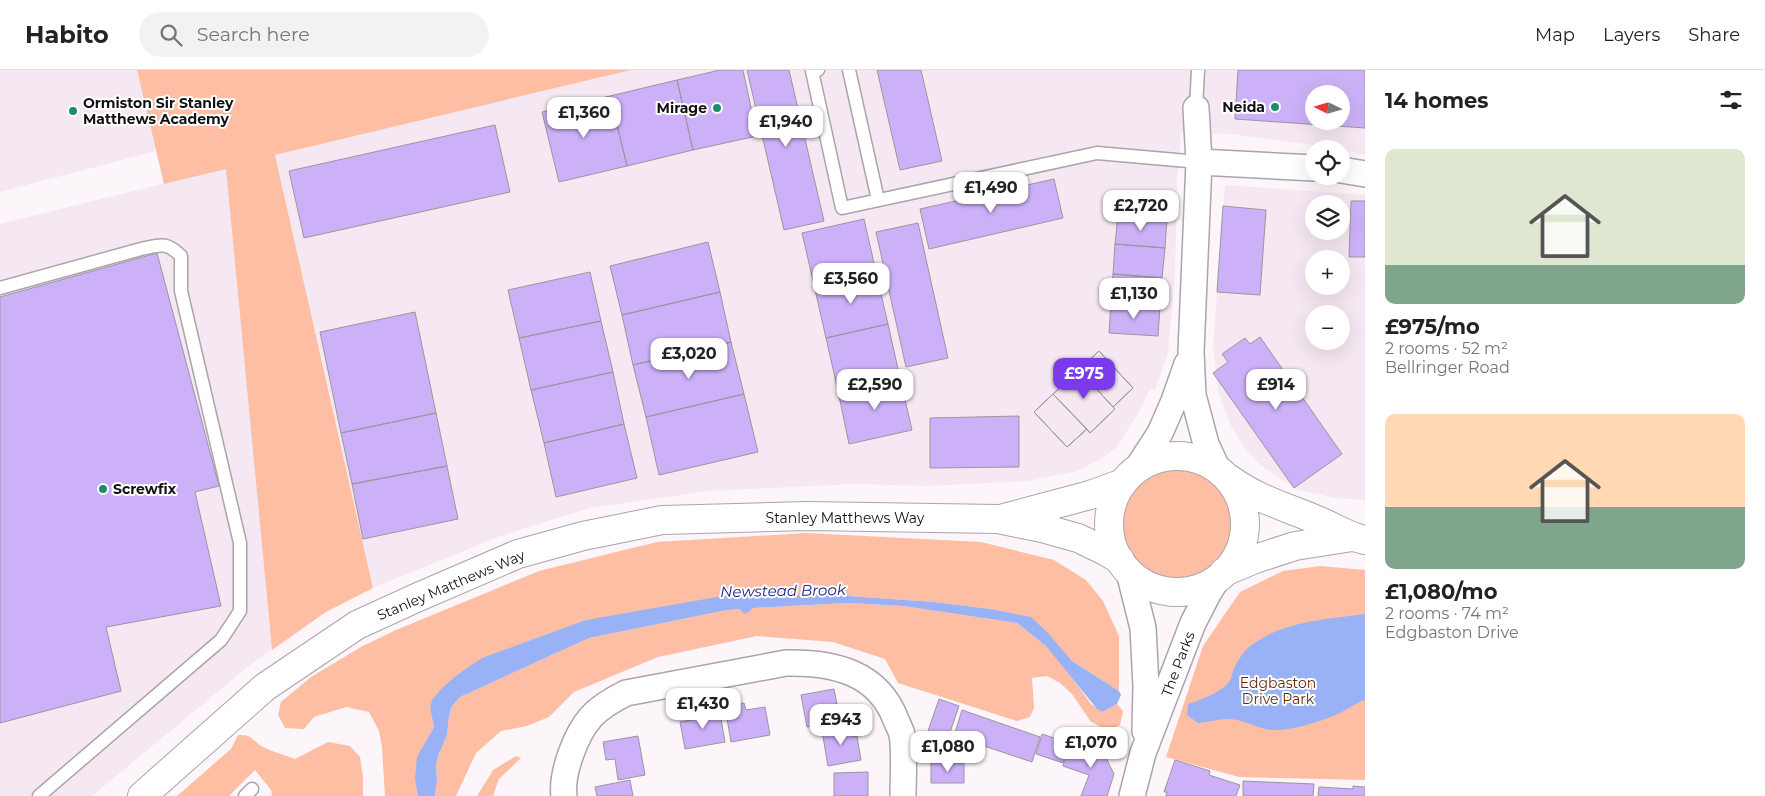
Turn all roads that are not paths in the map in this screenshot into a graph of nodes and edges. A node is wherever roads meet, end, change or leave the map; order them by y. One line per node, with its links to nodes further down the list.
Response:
1 (818, 70): 9 (lane)
2 (849, 70): 9 (lane)
3 (1198, 70): 4 (lane)
4 (1196, 108): 5 (street)
5 (1200, 162): 6 (street); 9 (lane); 11 (street)
6 (1305, 168)
7 (1350, 172): 8 (street)
8 (1365, 174)
9 (878, 200)
10 (0, 288): 19 (lane)
11 (1191, 352): 12 (street); 13 (street)
12 (1222, 473): 13 (main road); 15 (main road); 17 (main road)
13 (1129, 476): 14 (main road, Stanley Matthews Way); 16 (main road)
14 (998, 519): 16 (main road, Stanley Matthews Way); 20 (main road, Stanley Matthews Way)
15 (1359, 539): 17 (main road)
16 (1124, 566): 17 (main road); 18 (street, The Parks)
17 (1221, 575): 18 (street, The Parks)
18 (1144, 753): 23 (street, The Parks)
19 (39, 796)
20 (142, 796)
21 (564, 796): 22 (street)
22 (903, 796)
23 (1132, 796)

